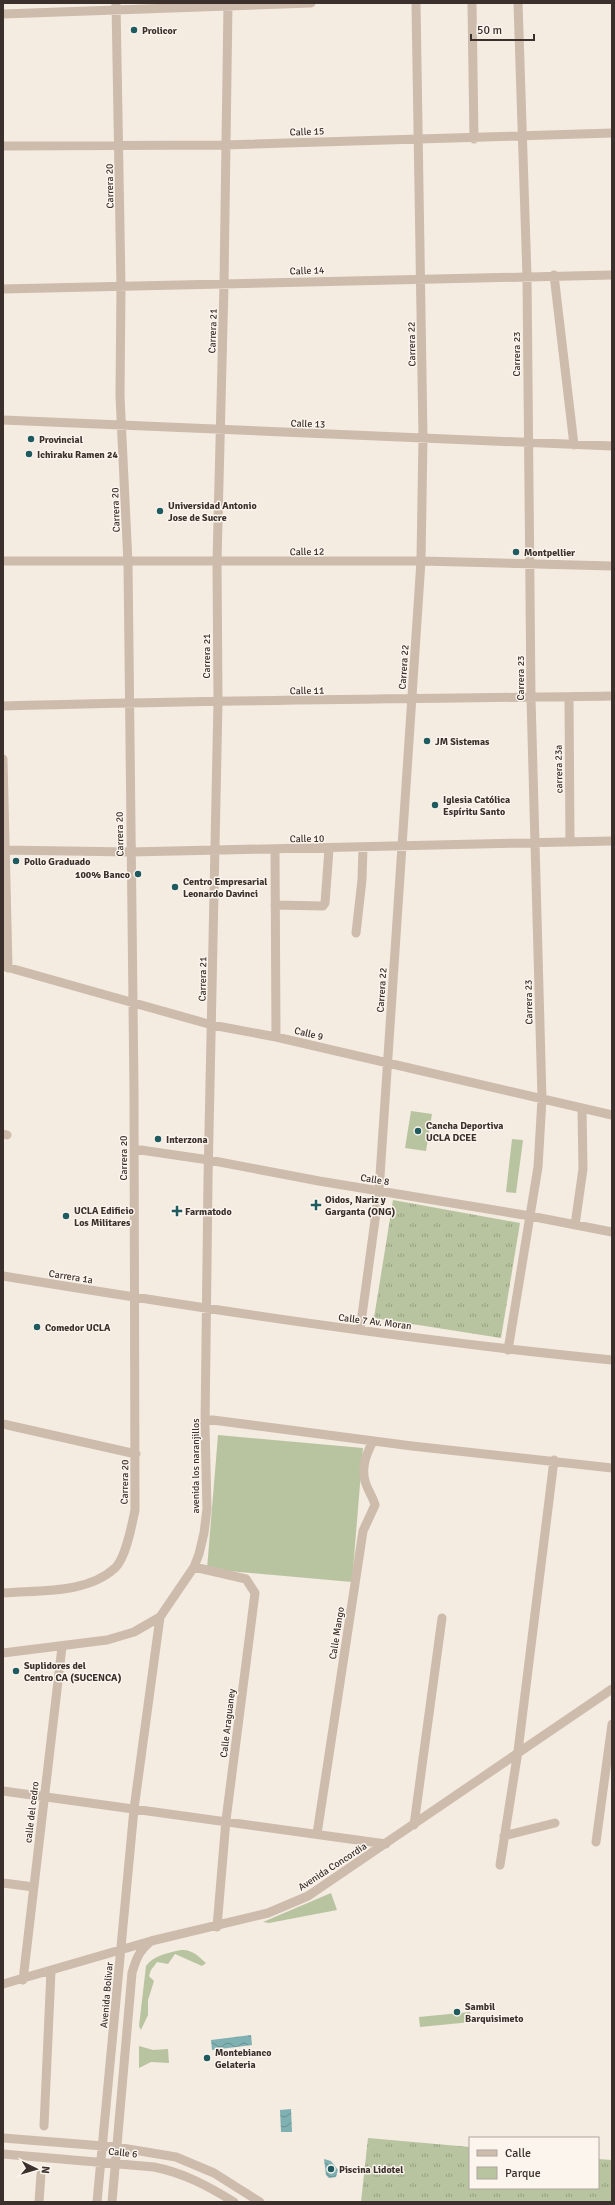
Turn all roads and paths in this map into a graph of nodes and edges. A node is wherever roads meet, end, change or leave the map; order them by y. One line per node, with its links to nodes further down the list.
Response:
1 (311, 3): 5 (street)
2 (416, 3): 10 (street, Carrera 22)
3 (472, 3): 11 (street)
4 (518, 3): 9 (street, Carrera 23)
5 (228, 4): 6 (street); 13 (street, Carrera 21)
6 (116, 6): 7 (street); 12 (street, Carrera 20)
7 (3, 14)
8 (612, 133): 9 (street, Calle 15)
9 (522, 136): 11 (street, Calle 15); 17 (street, Carrera 23)
10 (418, 139): 11 (street, Calle 15); 13 (street, Calle 15); 18 (street, Carrera 22)
11 (474, 139)
12 (119, 145): 13 (street, Calle 15); 14 (street, Calle 15); 20 (street, Carrera 20)
13 (225, 145): 19 (street, Carrera 21)
14 (3, 146)
15 (554, 275): 16 (street, Calle 14); 17 (street, Calle 14); 27 (street)
16 (612, 275)
17 (527, 276): 18 (street, Calle 14); 26 (street, Carrera 23)
18 (422, 278): 19 (street, Calle 14); 25 (street, Carrera 22)
19 (224, 284): 20 (street, Calle 14); 24 (street, Carrera 21)
20 (121, 287): 21 (street, Calle 14); 23 (street, Carrera 20)
21 (3, 289)
22 (3, 420): 23 (street, Calle 13)
23 (122, 425): 24 (street, Calle 13); 31 (street, Carrera 20)
24 (219, 431): 25 (street, Calle 13); 32 (street, Carrera 21)
25 (423, 437): 26 (street, Calle 13); 30 (street, Carrera 22)
26 (528, 441): 27 (street, Calle 13); 33 (street, Carrera 23)
27 (574, 445): 28 (street, Calle 13)
28 (612, 446)
29 (3, 561): 31 (street, Calle 12)
30 (421, 561): 32 (street, Calle 12); 33 (street, Calle 12); 37 (street, Carrera 22)
31 (128, 562): 32 (street, Calle 12); 39 (street, Carrera 20)
32 (217, 562): 40 (street, Carrera 21)
33 (531, 564): 34 (street, Calle 12); 38 (street, Carrera 23)
34 (612, 566)
35 (612, 696): 36 (street, Calle 11)
36 (569, 697): 38 (street, Calle 11); 44 (street, carrera 23a)
37 (412, 698): 38 (street, Calle 11); 40 (street, Calle 11); 46 (street, Carrera 22)
38 (532, 698): 45 (street, Carrera 23)
39 (128, 702): 40 (street, Calle 11); 41 (street, Calle 11); 52 (street, Carrera 20)
40 (218, 702): 50 (street, Carrera 21)
41 (3, 706)
42 (3, 759): 49 (street)
43 (612, 841): 44 (street, Calle 10)
44 (570, 842): 45 (street, Calle 10)
45 (535, 843): 46 (street, Calle 10); 60 (street, Carrera 23)
46 (403, 845): 47 (street, Calle 10); 59 (street, Carrera 22)
47 (363, 847): 48 (street, Calle 10); 54 (street)
48 (329, 848): 51 (street, Calle 10); 53 (street)
49 (4, 850): 52 (street, Calle 10); 55 (street)
50 (216, 850): 51 (street, Calle 10); 52 (street, Calle 10); 57 (street, Carrera 21)
51 (275, 850): 53 (street)
52 (130, 852): 56 (street, Carrera 20)
53 (275, 905): 58 (street)
54 (356, 933)
55 (5, 970): 56 (street, Calle 9)
56 (133, 1003): 57 (street, Calle 9); 63 (street, Carrera 20)
57 (212, 1025): 58 (street, Calle 9); 64 (street, Carrera 21)
58 (276, 1037): 59 (street, Calle 9)
59 (387, 1062): 60 (street, Calle 9); 65 (street, Carrera 22)
60 (542, 1099): 61 (street, Calle 9); 66 (street, Carrera 23)
61 (582, 1108): 62 (street, Calle 9); 67 (street)
62 (612, 1116)
63 (134, 1149): 64 (street, Calle 8); 70 (street, Carrera 20)
64 (209, 1160): 65 (street, Calle 8); 71 (street, Carrera 21)
65 (379, 1191): 66 (street, Calle 8); 72 (street, Carrera 22)
66 (530, 1216): 67 (street, Calle 8); 73 (street, Carrera 23)
67 (575, 1225): 68 (street, Calle 8)
68 (612, 1232)
69 (3, 1276): 70 (street, Carrera 1a)
70 (135, 1297): 71 (street, Calle 7 Av. Moran); 78 (street, Carrera 20)
71 (207, 1308): 72 (street, Calle 7 Av. Moran); 75 (street, avenida los naranjillos)
72 (360, 1330): 73 (street, Calle 7 Av. Moran)
73 (508, 1350): 74 (street, Calle 7 Av. Moran)
74 (612, 1360)
75 (206, 1419): 77 (street); 81 (street, avenida los naranjillos)
76 (3, 1424): 78 (street)
77 (373, 1441): 79 (street); 96 (street, Calle Mango)
78 (136, 1454): 82 (street, Carrera 20)
79 (554, 1460): 80 (street); 89 (street)
80 (612, 1468)
81 (194, 1567): 83 (street, avenida los naranjillos); 93 (street, Calle Araguaney)
82 (3, 1593)
83 (160, 1617): 85 (street, avenida los naranjillos); 92 (street)
84 (442, 1618): 95 (street)
85 (62, 1647): 86 (street, avenida los naranjillos); 91 (street, calle del cedro)
86 (3, 1653)
87 (612, 1689): 89 (street, Avenida Concordia)
88 (612, 1724): 98 (street)
89 (518, 1751): 95 (street, Avenida Concordia); 97 (street)
90 (3, 1791): 91 (street)
91 (44, 1796): 92 (street); 102 (street, calle del cedro)
92 (134, 1809): 93 (street); 105 (street)
93 (226, 1820): 96 (street); 103 (street, Calle Araguaney)
94 (555, 1823): 97 (street)
95 (414, 1825): 99 (street, Avenida Concordia)
96 (318, 1834): 99 (street)
97 (504, 1836): 100 (street)
98 (596, 1842)
99 (386, 1844): 103 (street, Avenida Concordia)
100 (500, 1865)
101 (3, 1883): 102 (street)
102 (34, 1887): 108 (street, calle del cedro)
103 (217, 1926): 104 (street, Avenida Concordia)
104 (151, 1941): 105 (street, Avenida Concordia); 107 (street)
105 (121, 1950): 106 (street, Avenida Concordia); 107 (street, Avenida Bolivar); 112 (street, Avenida Bolivar)
106 (52, 1971): 108 (street, Avenida Concordia); 110 (street)
107 (132, 1973): 113 (street)
108 (23, 1980): 109 (street, Avenida Concordia)
109 (3, 1984)
110 (44, 2126)
111 (3, 2138): 112 (street)
112 (102, 2147): 113 (street); 115 (street, Avenida Bolivar)
113 (116, 2147): 116 (street); 118 (street)
114 (3, 2154): 115 (street, Calle 6)
115 (100, 2161): 116 (street, Calle 6); 120 (street, Avenida Bolivar)
116 (115, 2162): 121 (street); 122 (street, Calle 6)
117 (41, 2174): 119 (street)
118 (244, 2198): 123 (street)
119 (39, 2202)
120 (97, 2202)
121 (112, 2202)
122 (234, 2202)
123 (260, 2202)

